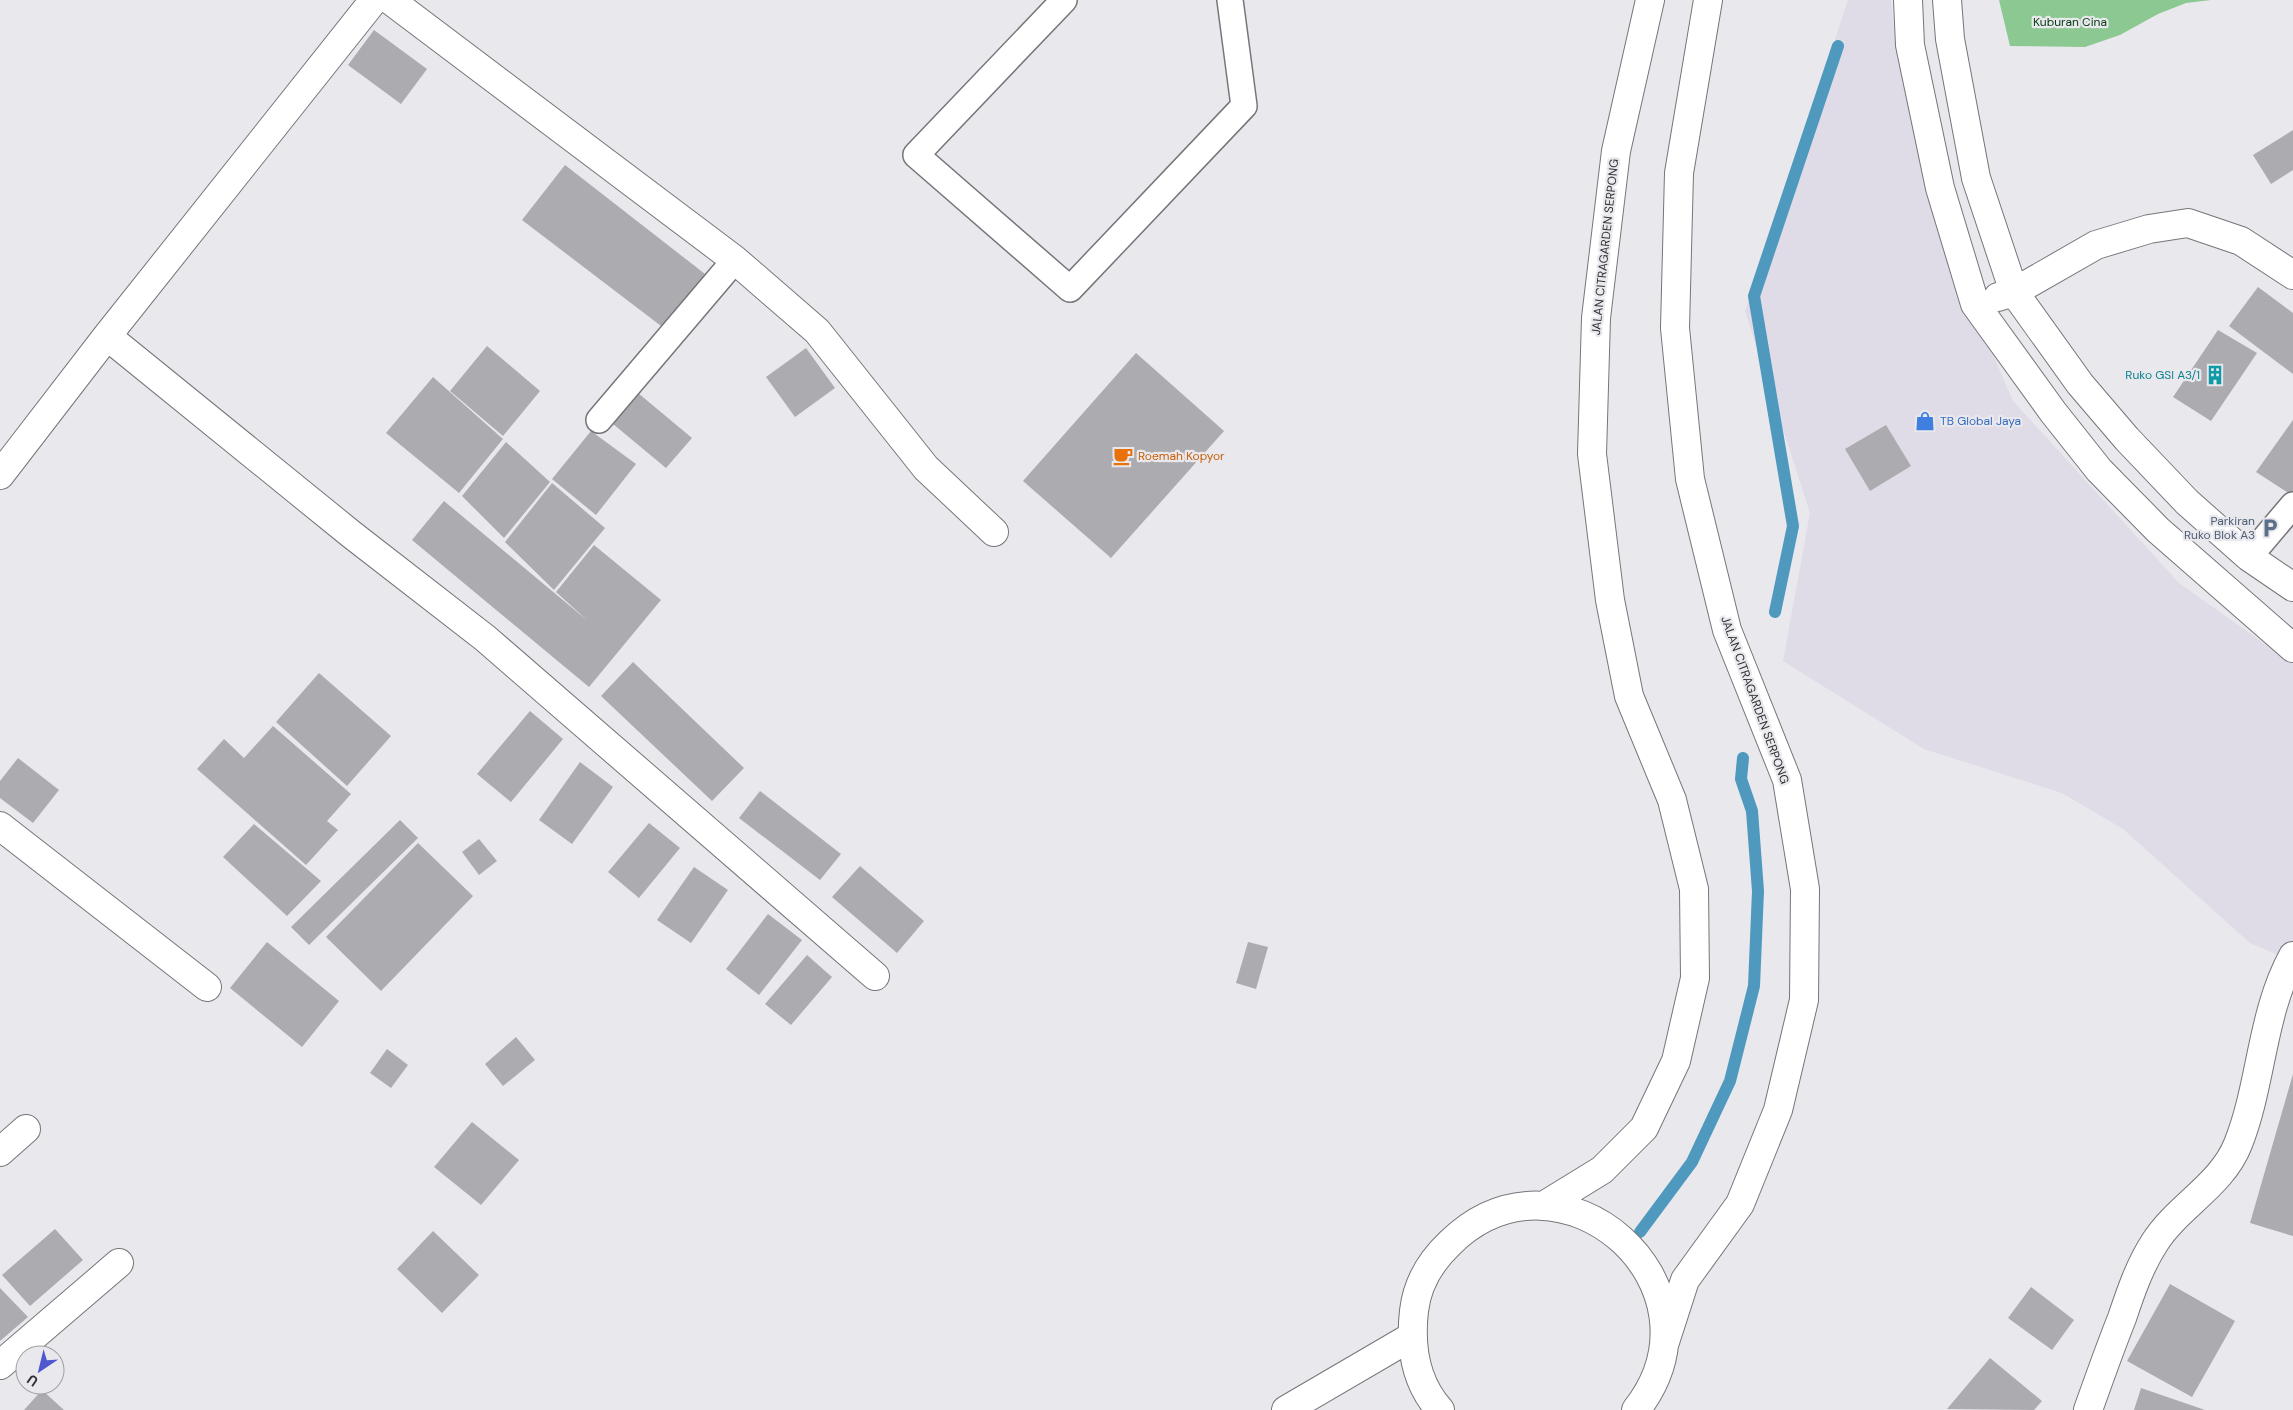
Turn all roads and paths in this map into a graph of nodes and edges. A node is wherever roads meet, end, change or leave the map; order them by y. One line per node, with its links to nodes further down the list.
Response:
1 (374, 0): 13 (street)
2 (390, 0): 9 (street)
3 (1064, 0): 4 (lane)
4 (1230, 0)
5 (1650, 0): 27 (street, JALAN CITRAGARDEN SERPONG)
6 (1708, 0): 30 (street, JALAN CITRAGARDEN SERPONG)
7 (1908, 0): 12 (street)
8 (1947, 0): 11 (street)
9 (735, 260): 14 (lane); 17 (street)
10 (2293, 274): 11 (street)
11 (2014, 292): 12 (street); 18 (street)
12 (1975, 304): 20 (street)
13 (107, 336): 15 (street); 23 (street)
14 (599, 420)
15 (0, 475)
16 (2293, 505): 18 (lane)
17 (994, 532)
18 (2249, 557): 19 (street)
19 (2293, 588)
20 (2293, 648)
21 (0, 826): 24 (street)
22 (2293, 956): 35 (street)
23 (875, 976)
24 (207, 987)
25 (26, 1129): 26 (street)
26 (0, 1152)
27 (1545, 1205): 29 (street); 30 (street)
28 (119, 1263): 31 (street)
29 (1411, 1337): 33 (street); 34 (street)
30 (1664, 1344): 32 (street)
31 (0, 1365)
32 (1645, 1405)
33 (1286, 1410)
34 (1440, 1410)
35 (2088, 1410)

